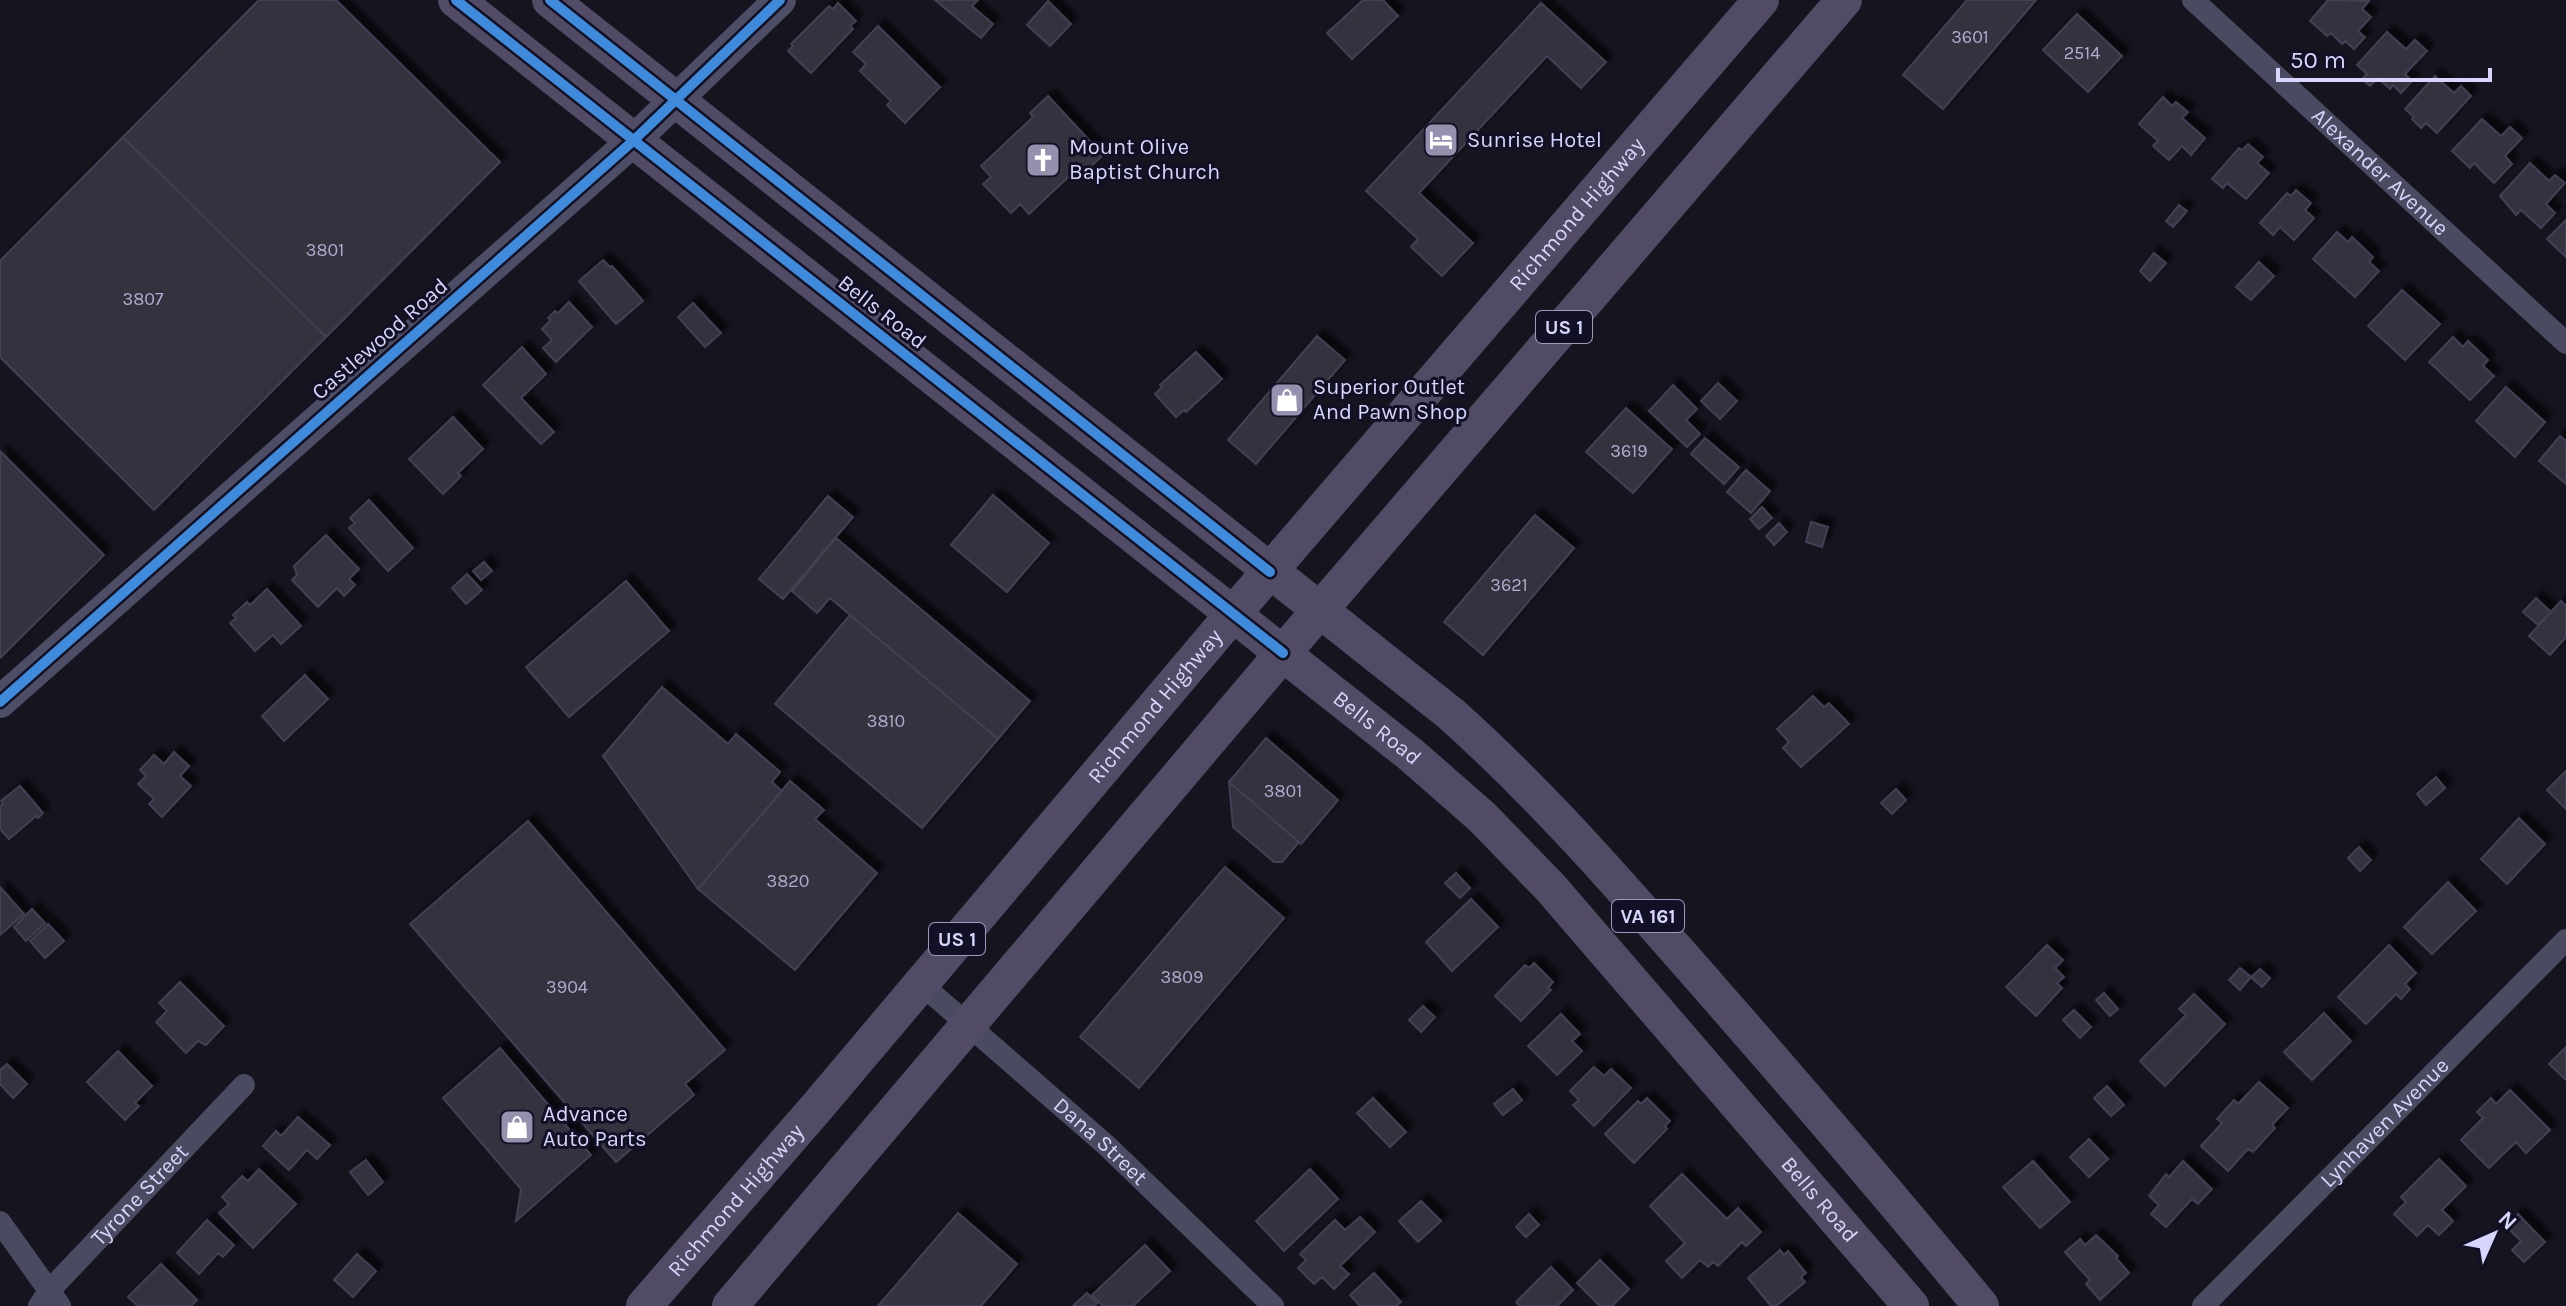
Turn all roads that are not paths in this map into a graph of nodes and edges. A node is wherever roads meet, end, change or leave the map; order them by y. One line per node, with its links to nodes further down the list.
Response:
1 (456, 0): 8 (main road, Bells Road / VA 161)
2 (550, 0): 7 (main road, Bells Road / VA 161)
3 (780, 0): 7 (street, Castlewood Road)
4 (1761, 0): 10 (main road, Richmond Highway / US 1)
5 (1844, 0): 11 (main road, US 1)
6 (2193, 0): 9 (street, Alexander Avenue)
7 (676, 100): 8 (street, Castlewood Road); 10 (main road, Bells Road / VA 161)
8 (633, 141): 12 (main road, Bells Road / VA 161); 14 (street, Castlewood Road)
9 (2566, 343)
10 (1270, 572): 11 (main road, Bells Road / VA 161); 12 (main road, Richmond Highway / US 1)
11 (1320, 611): 13 (main road, US 1); 25 (main road, Bells Road / VA 161)
12 (1233, 614): 13 (main road, Bells Road / VA 161); 16 (main road, Richmond Highway / US 1)
13 (1283, 653): 17 (main road, US 1); 24 (main road, Bells Road / VA 161)
14 (0, 702)
15 (2566, 940): 26 (street, Lynhaven Avenue)
16 (920, 983): 17 (street, Dana Street); 21 (main road, Richmond Highway / US 1)
17 (970, 1026): 22 (main road, US 1); 23 (street, Dana Street)
18 (244, 1085): 20 (street, Tyrone Street)
19 (0, 1222): 20 (street)
20 (50, 1301)
21 (644, 1306)
22 (730, 1306)
23 (1273, 1306)
24 (1911, 1306)
25 (1981, 1306)
26 (2203, 1306)

